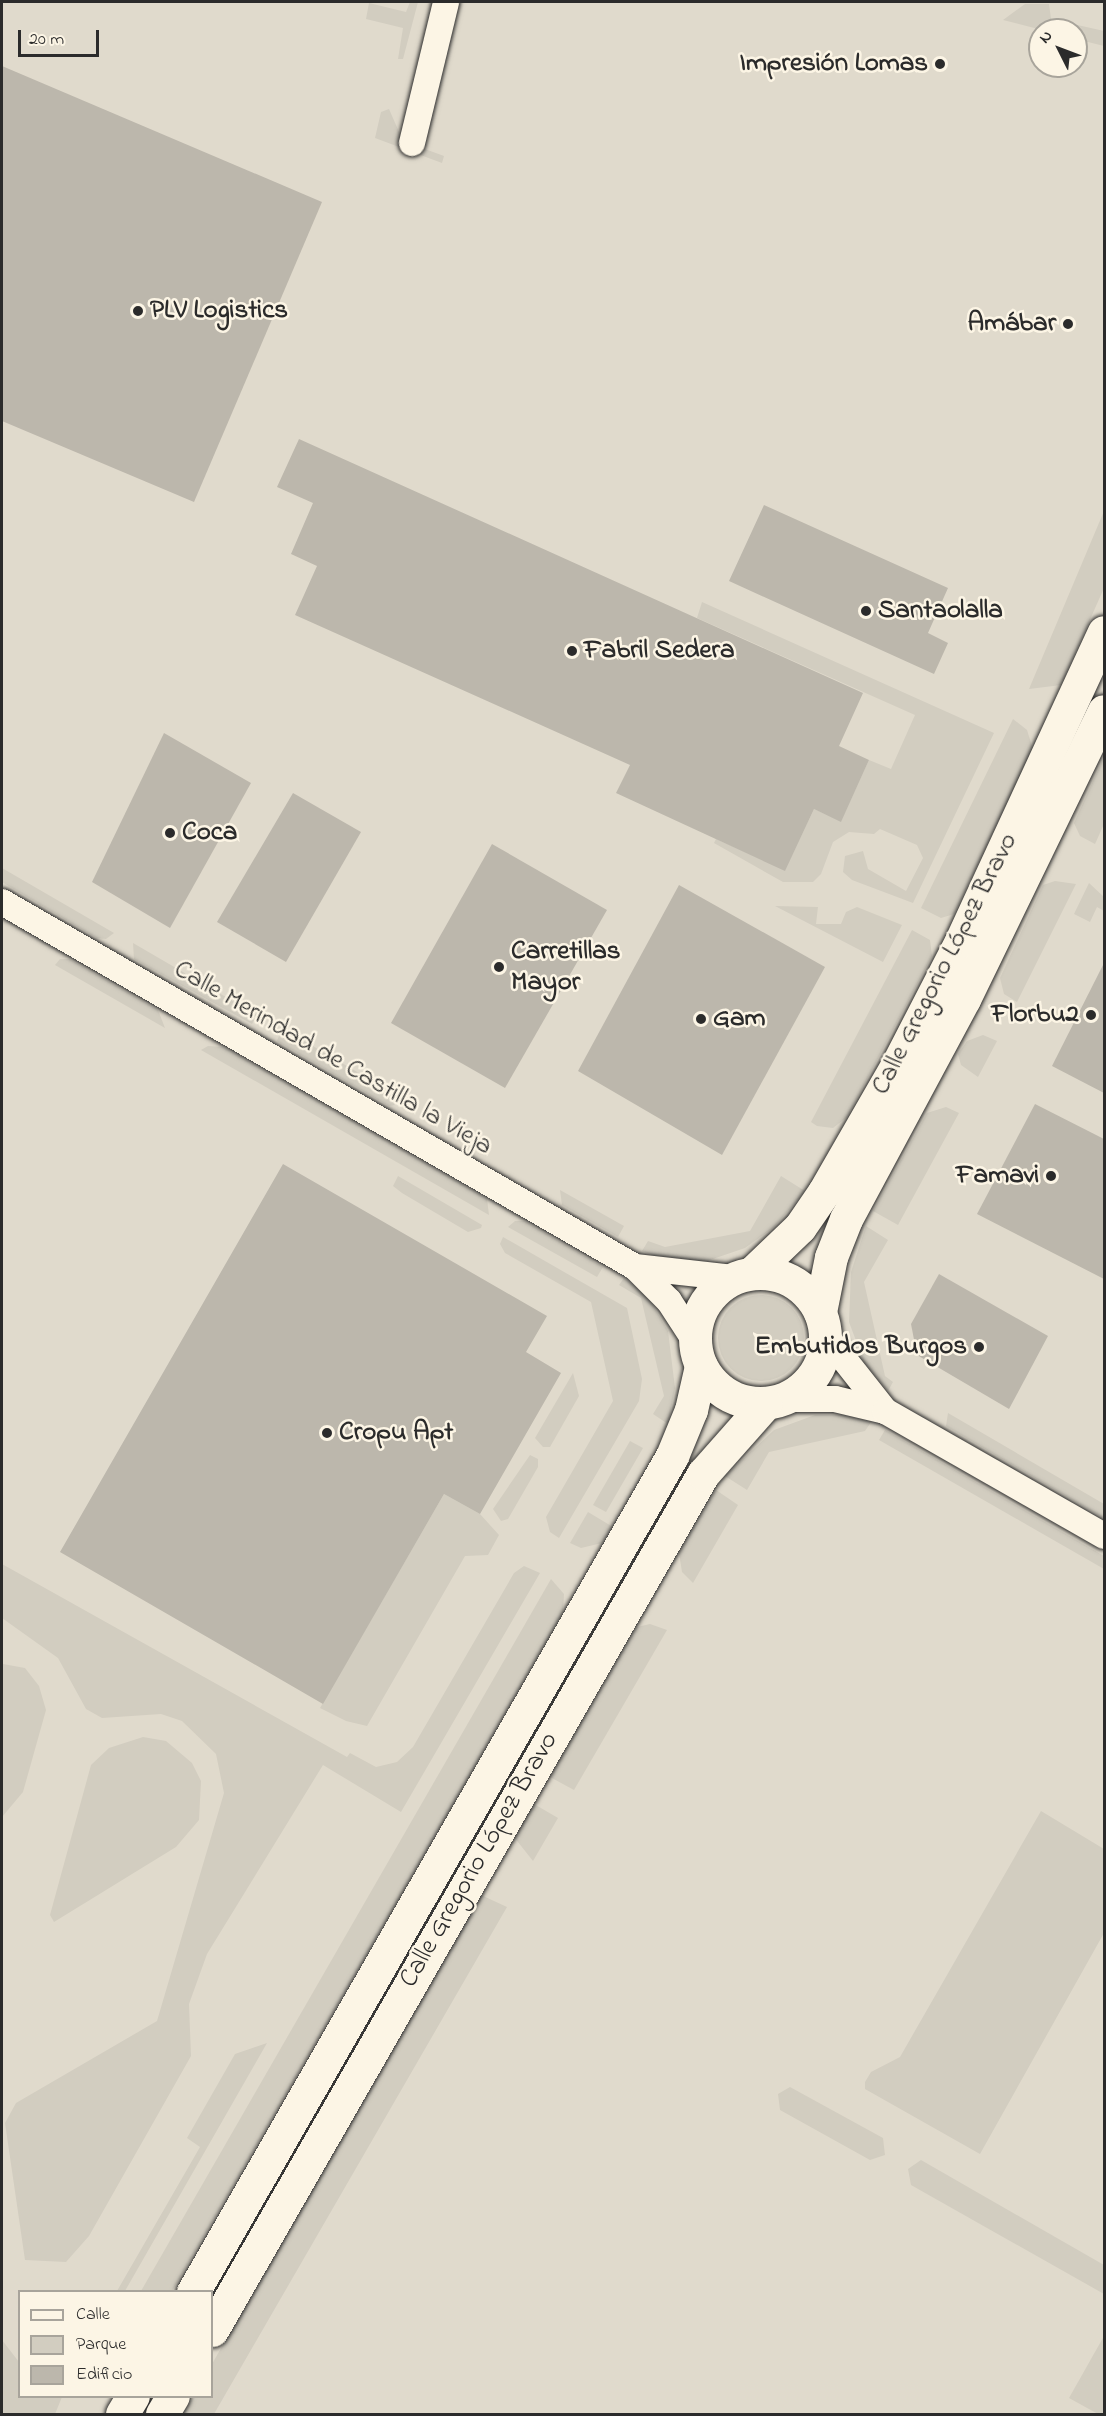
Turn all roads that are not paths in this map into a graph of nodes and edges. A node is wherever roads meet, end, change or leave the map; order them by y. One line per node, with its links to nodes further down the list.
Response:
1 (446, 2): 2 (street)
2 (412, 143)
3 (1104, 632): 7 (main road, Calle Gregorio López Bravo)
4 (1104, 711): 8 (main road, Calle Gregorio López Bravo)
5 (2, 902): 6 (street, Calle Merindad de Castilla la Vieja)
6 (635, 1267): 7 (street, Calle Merindad de Castilla la Vieja); 9 (street, Calle Merindad de Castilla la Vieja)
7 (743, 1276): 8 (main road); 9 (main road)
8 (823, 1324): 10 (main road); 11 (street)
9 (698, 1354): 10 (main road); 13 (main road, Calle Gregorio López Bravo)
10 (775, 1401): 11 (street); 14 (main road, Calle Gregorio López Bravo)
11 (885, 1411): 12 (street)
12 (1104, 1536)
13 (194, 2290)
14 (213, 2328)
15 (132, 2398): 17 (main road)
16 (172, 2398): 18 (main road)
17 (122, 2415)
18 (162, 2415)

